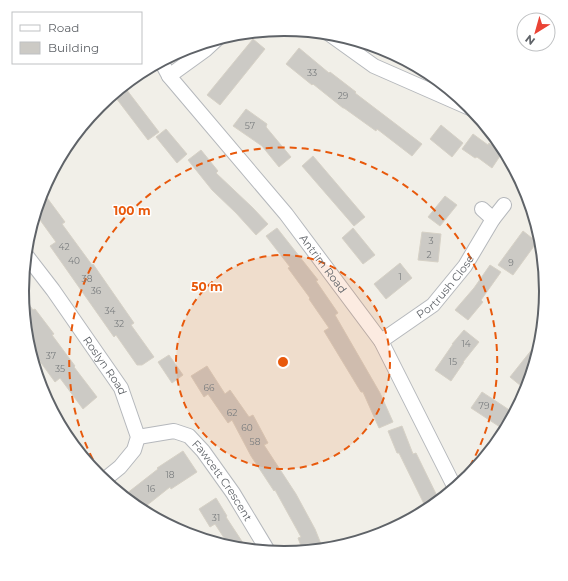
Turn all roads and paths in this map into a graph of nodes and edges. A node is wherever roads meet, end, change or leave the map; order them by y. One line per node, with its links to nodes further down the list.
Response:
1 (340, 41): 5 (street)
2 (209, 47): 4 (street)
3 (164, 66): 4 (street, Antrim Road)
4 (169, 76): 10 (street, Antrim Road)
5 (455, 101)
6 (504, 205): 8 (street, Portrush Close)
7 (482, 209): 8 (street)
8 (493, 219): 10 (street, Portrush Close)
9 (31, 261): 11 (street, Roslyn Road)
10 (381, 340): 13 (street, Antrim Road)
11 (138, 437): 12 (street); 14 (street, Fawcett Crescent)
12 (109, 476)
13 (451, 483)
14 (264, 545)

